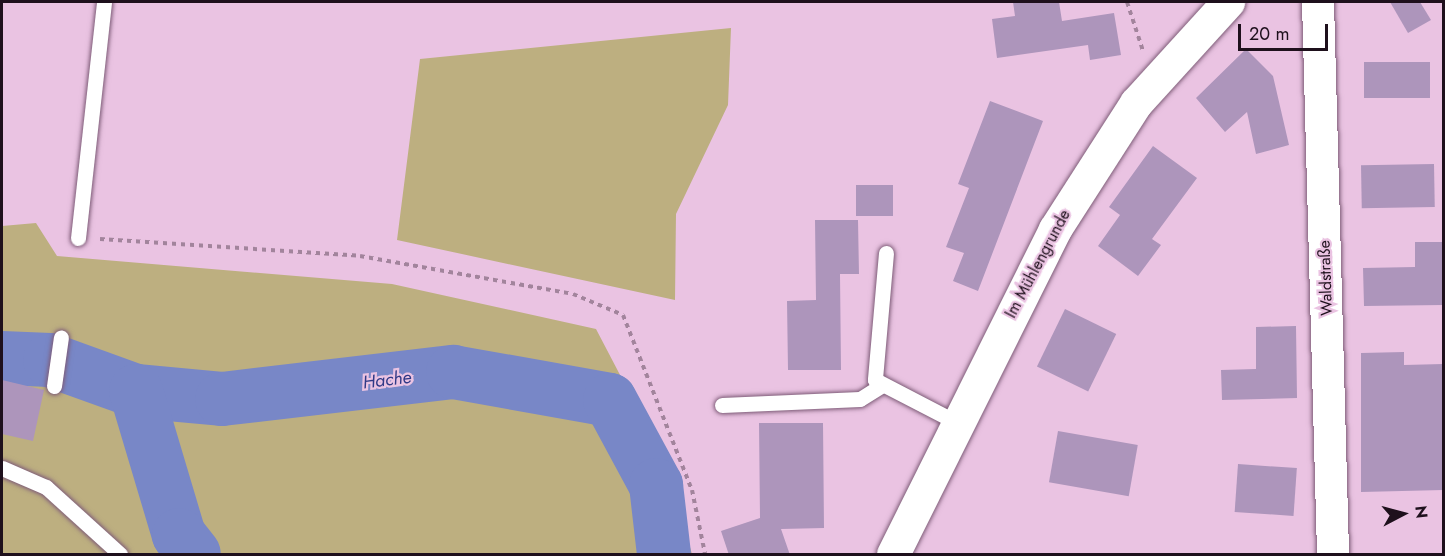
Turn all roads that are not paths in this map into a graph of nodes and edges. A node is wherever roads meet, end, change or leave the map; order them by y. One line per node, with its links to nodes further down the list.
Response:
1 (104, 2): 4 (lane)
2 (1228, 2): 10 (main road, Im Mühlengrunde)
3 (1318, 2): 14 (street, Waldstraße)
4 (78, 238)
5 (886, 253): 7 (lane)
6 (61, 337): 8 (lane)
7 (882, 385): 9 (lane); 10 (lane)
8 (54, 386)
9 (722, 405)
10 (956, 422): 13 (main road, Im Mühlengrunde)
11 (2, 468): 12 (lane)
12 (120, 555)
13 (893, 555)
14 (1333, 555)

